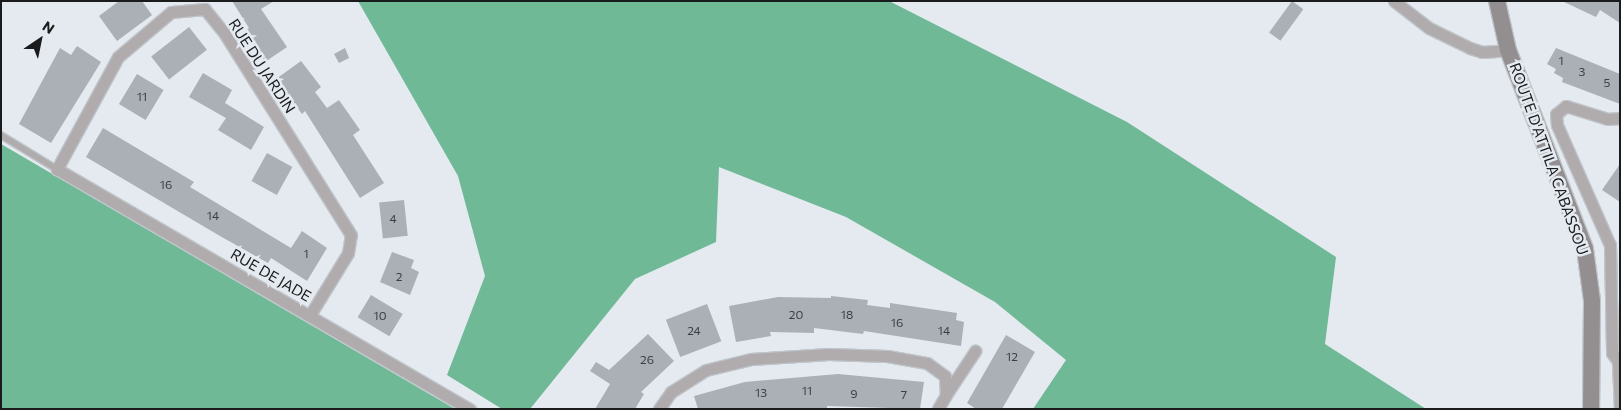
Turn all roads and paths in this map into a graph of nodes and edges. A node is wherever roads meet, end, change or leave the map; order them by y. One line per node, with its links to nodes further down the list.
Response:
1 (1394, 1): 3 (street)
2 (1497, 1): 3 (main road, ROUTE D'ATTILA CABASSOU)
3 (1508, 50): 10 (main road, ROUTE D'ATTILA CABASSOU)
4 (1620, 118): 7 (street)
5 (1, 135): 6 (lane)
6 (57, 169): 8 (street, RUE DE JADE); 8 (street, RUE DU JARDIN)
7 (1615, 245): 11 (street)
8 (310, 315): 13 (street, RUE DE JADE)
9 (975, 351): 12 (street)
10 (1593, 353): 11 (street); 16 (main road, ROUTE D'ATTILA CABASSOU)
11 (1617, 360): 17 (street)
12 (946, 395): 14 (street); 15 (street)
13 (470, 409)
14 (658, 409)
15 (938, 409)
16 (1591, 409)
17 (1620, 409)

